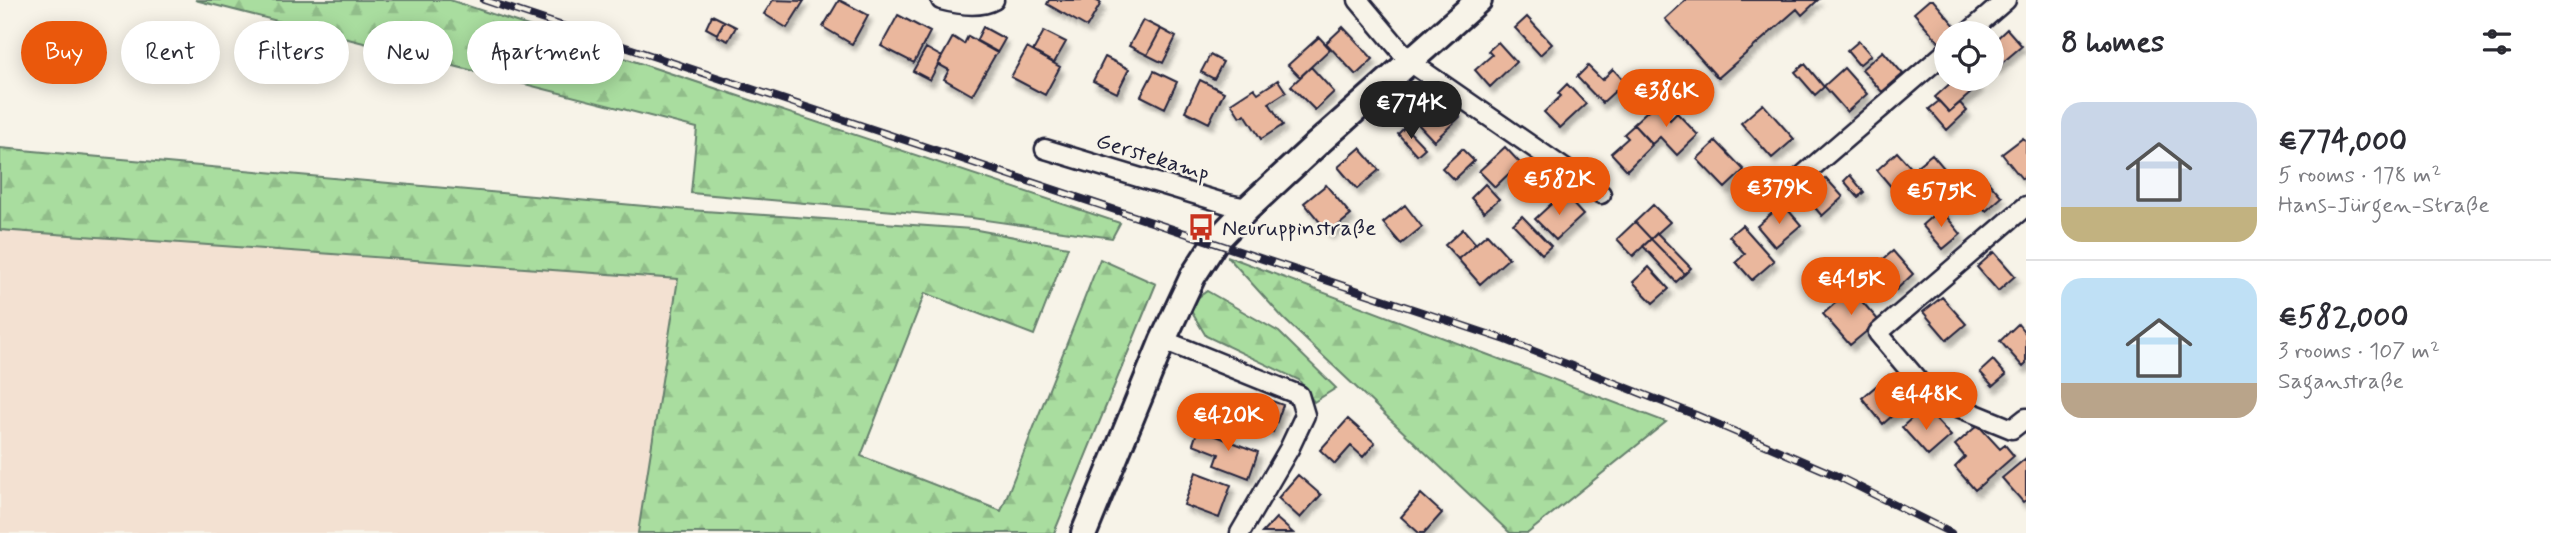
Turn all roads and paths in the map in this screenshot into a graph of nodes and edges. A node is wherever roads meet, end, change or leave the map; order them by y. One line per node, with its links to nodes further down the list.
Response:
1 (941, 0): 5 (street)
2 (1358, 0): 7 (street)
3 (1479, 0): 7 (main road)
4 (2006, 0): 6 (street)
5 (991, 1)
6 (1982, 21)
7 (1410, 62): 10 (street); 13 (main road)
8 (1934, 62): 11 (street)
9 (1045, 149): 13 (street, Gerstekamp)
10 (1601, 194)
11 (1773, 201)
12 (2026, 206): 15 (street)
13 (1248, 208): 14 (main road)
14 (1163, 340): 16 (main road); 17 (street)
15 (2026, 418)
16 (1084, 533)
17 (1240, 533)

